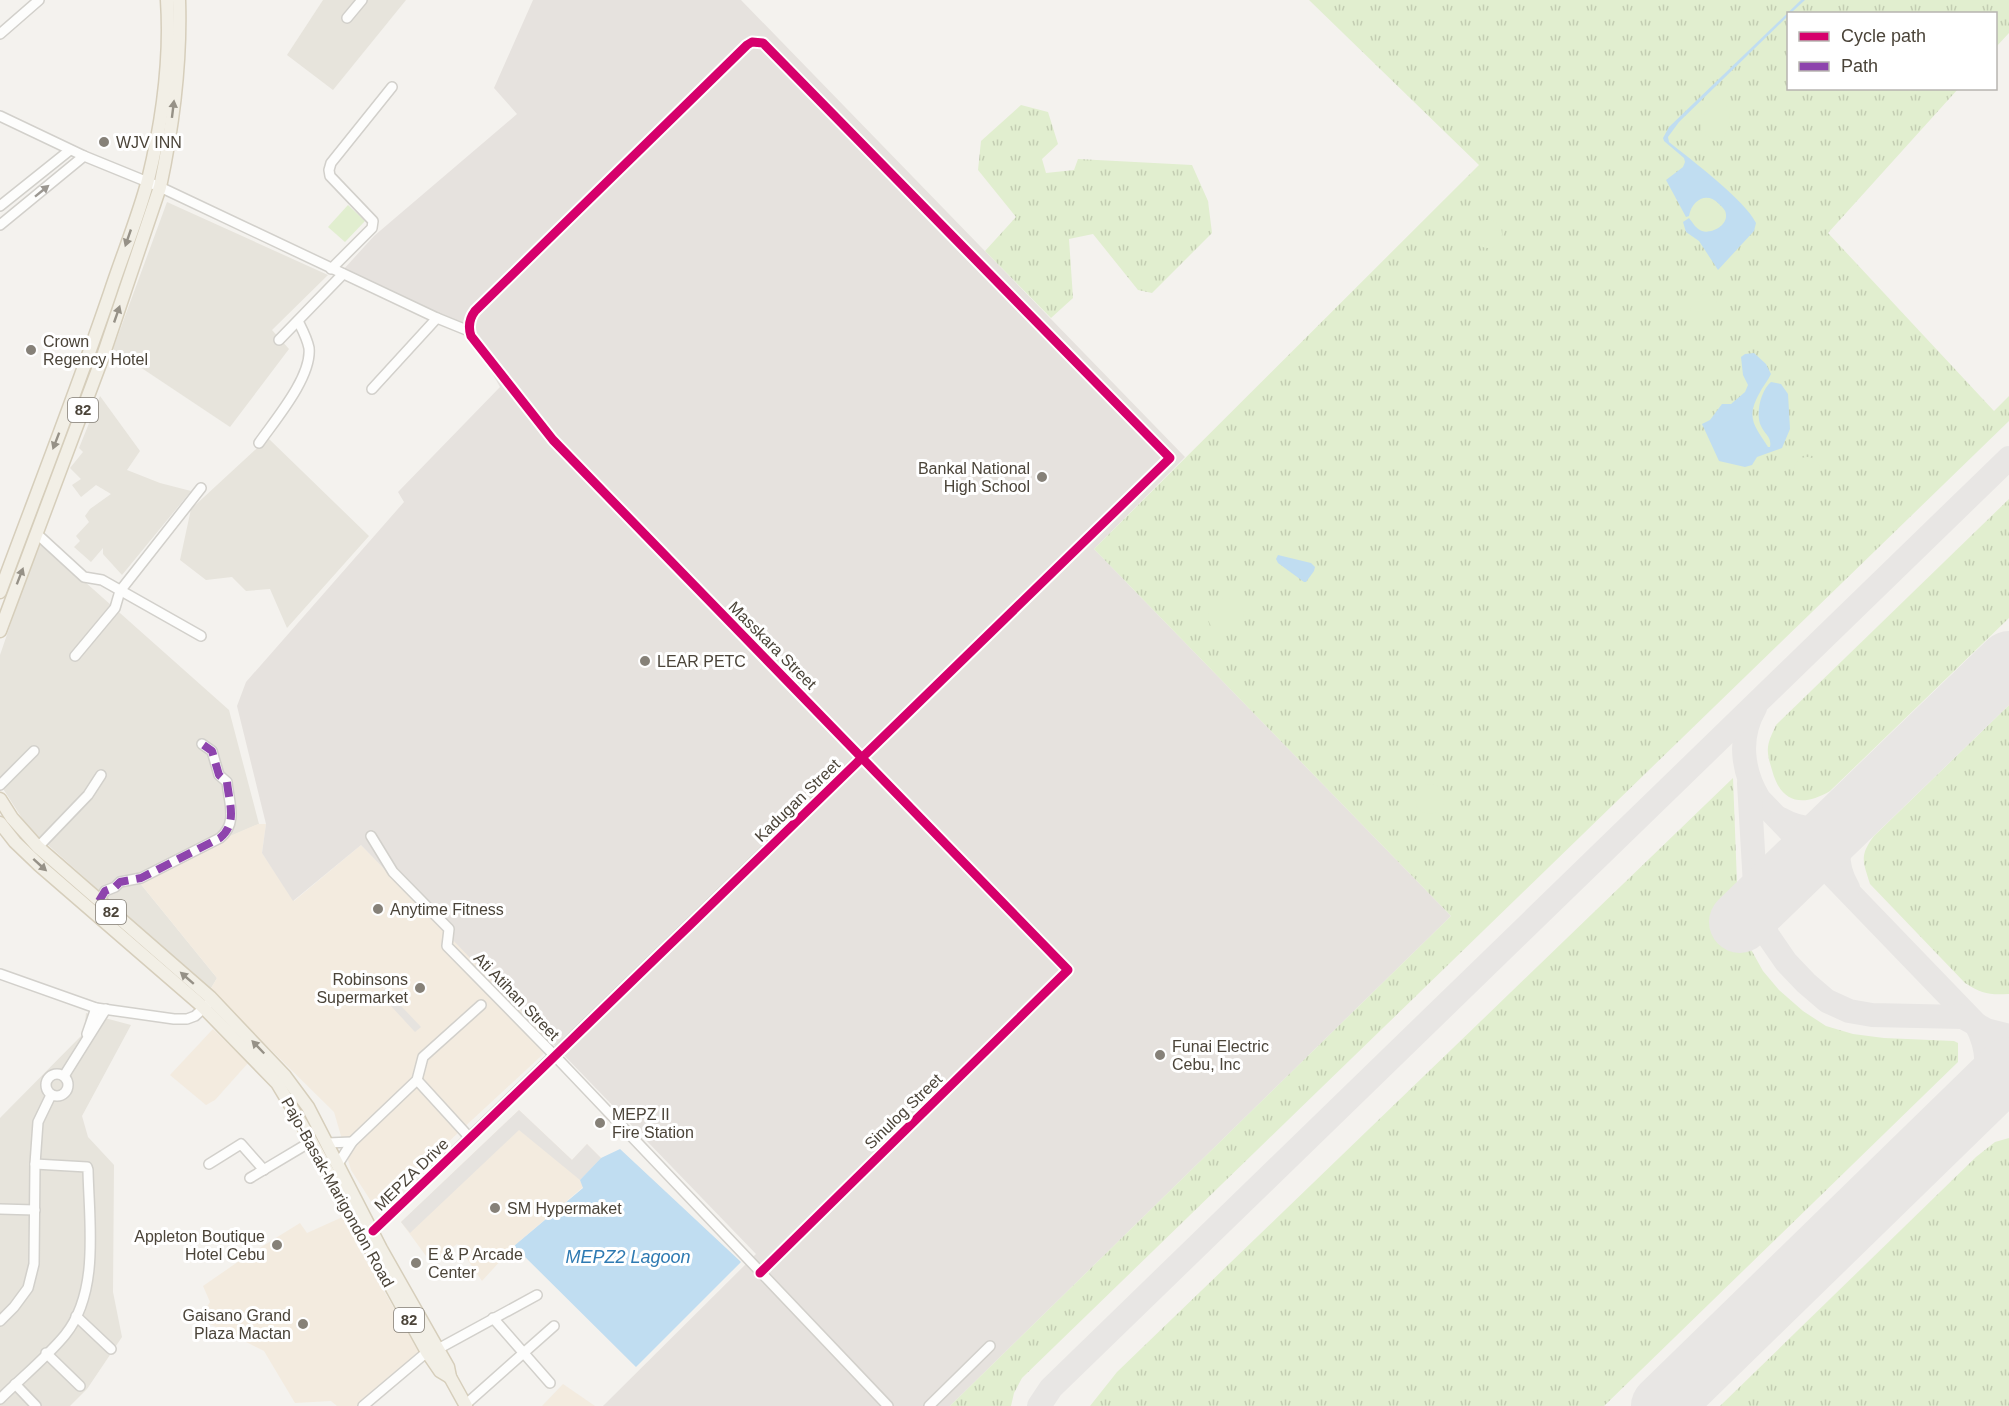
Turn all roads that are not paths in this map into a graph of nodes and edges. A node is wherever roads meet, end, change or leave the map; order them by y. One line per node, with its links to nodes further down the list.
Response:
1 (39, 0): 6 (street)
2 (167, 0): 11 (main road, 82)
3 (179, 0): 12 (main road, 82, one-way to 3)
4 (362, 0): 5 (street)
5 (347, 18)
6 (0, 34)
7 (392, 87): 15 (street)
8 (0, 116): 9 (street)
9 (70, 150): 10 (street); 13 (street)
10 (84, 156): 11 (street); 14 (street, one-way to 10)
11 (147, 182): 12 (street); 24 (main road, 82, one-way to 24)
12 (160, 187): 15 (street); 25 (main road, 82, one-way to 12)
13 (0, 206)
14 (0, 225)
15 (331, 269): 16 (street)
16 (343, 274): 17 (street); 18 (street)
17 (437, 318): 19 (street); 21 (street)
18 (298, 321): 20 (street); 22 (street)
19 (469, 331): 34 (street, Masskara Street); 34 (street, Kadugan Street)
20 (279, 340)
21 (372, 389)
22 (259, 443)
23 (201, 488): 27 (street)
24 (31, 507): 25 (main road); 28 (main road, 82)
25 (45, 510): 26 (main road, 82)
26 (36, 533): 27 (street); 29 (main road, 82, one-way to 26)
27 (120, 591): 30 (street); 31 (street)
28 (0, 592)
29 (0, 631)
30 (201, 636)
31 (75, 656)
32 (202, 744): 41 (street)
33 (34, 751): 36 (street)
34 (862, 758): 42 (street, Masskara Street); 50 (street, Kadugan Street)
35 (101, 775): 40 (street)
36 (0, 785)
37 (0, 799): 40 (main road, Pajo-Basak-Marigondon Road / 82)
38 (0, 823): 44 (main road, Pajo-Basak-Marigondon Road / 82, one-way to 44)
39 (371, 836): 50 (street, Ati Atihan Street)
40 (38, 847): 41 (main road, Pajo-Basak-Marigondon Road / 82)
41 (99, 901): 44 (main road, Pajo-Basak-Marigondon Road / 82, one-way to 41)
42 (1068, 970): 66 (street, Sinulog Street)
43 (0, 974): 46 (street)
44 (208, 1004): 47 (street); 48 (main road, Pajo-Basak-Marigondon Road / 82)
45 (481, 1005): 52 (street)
46 (96, 1008): 47 (street); 49 (street)
47 (106, 1009): 49 (street)
48 (226, 1022): 55 (main road, Pajo-Basak-Marigondon Road / 82); 57 (main road, Pajo-Basak-Marigondon Road / 82, one-way to 48)
49 (81, 1049): 51 (street)
50 (555, 1056): 54 (street, Kadugan Street); 66 (street, Ati Atihan Street)
51 (64, 1076): 53 (street); 53 (street)
52 (417, 1080): 54 (street); 56 (street)
53 (51, 1095): 58 (street)
54 (470, 1138): 65 (street, MEPZA Drive)
55 (312, 1141): 61 (street); 74 (main road, Pajo-Basak-Marigondon Road / 82)
56 (352, 1142): 57 (street); 60 (street)
57 (327, 1143): 60 (main road, Pajo-Basak-Marigondon Road / 82)
58 (35, 1164): 64 (street); 68 (street)
59 (208, 1164): 61 (street)
60 (338, 1164): 65 (main road, Pajo-Basak-Marigondon Road / 82)
61 (264, 1170): 62 (street)
62 (250, 1178)
63 (0, 1209): 64 (street)
64 (35, 1210): 70 (street)
65 (373, 1231): 74 (main road, Pajo-Basak-Marigondon Road / 82)
66 (760, 1273): 84 (street, Ati Atihan Street)
67 (537, 1295): 69 (street)
68 (76, 1316): 73 (street); 75 (street)
69 (493, 1318): 74 (street); 76 (street)
70 (0, 1321)
71 (554, 1326): 76 (street)
72 (990, 1346): 85 (street)
73 (111, 1349)
74 (433, 1350): 82 (street); 83 (main road, Pajo-Basak-Marigondon Road / 82)
75 (46, 1353): 78 (street); 79 (street)
76 (524, 1353): 77 (street); 83 (street)
77 (550, 1383)
78 (15, 1384): 80 (street); 81 (street)
79 (80, 1386)
80 (0, 1399)
81 (36, 1406)
82 (363, 1406)
83 (466, 1406)
84 (888, 1406)
85 (929, 1406)

